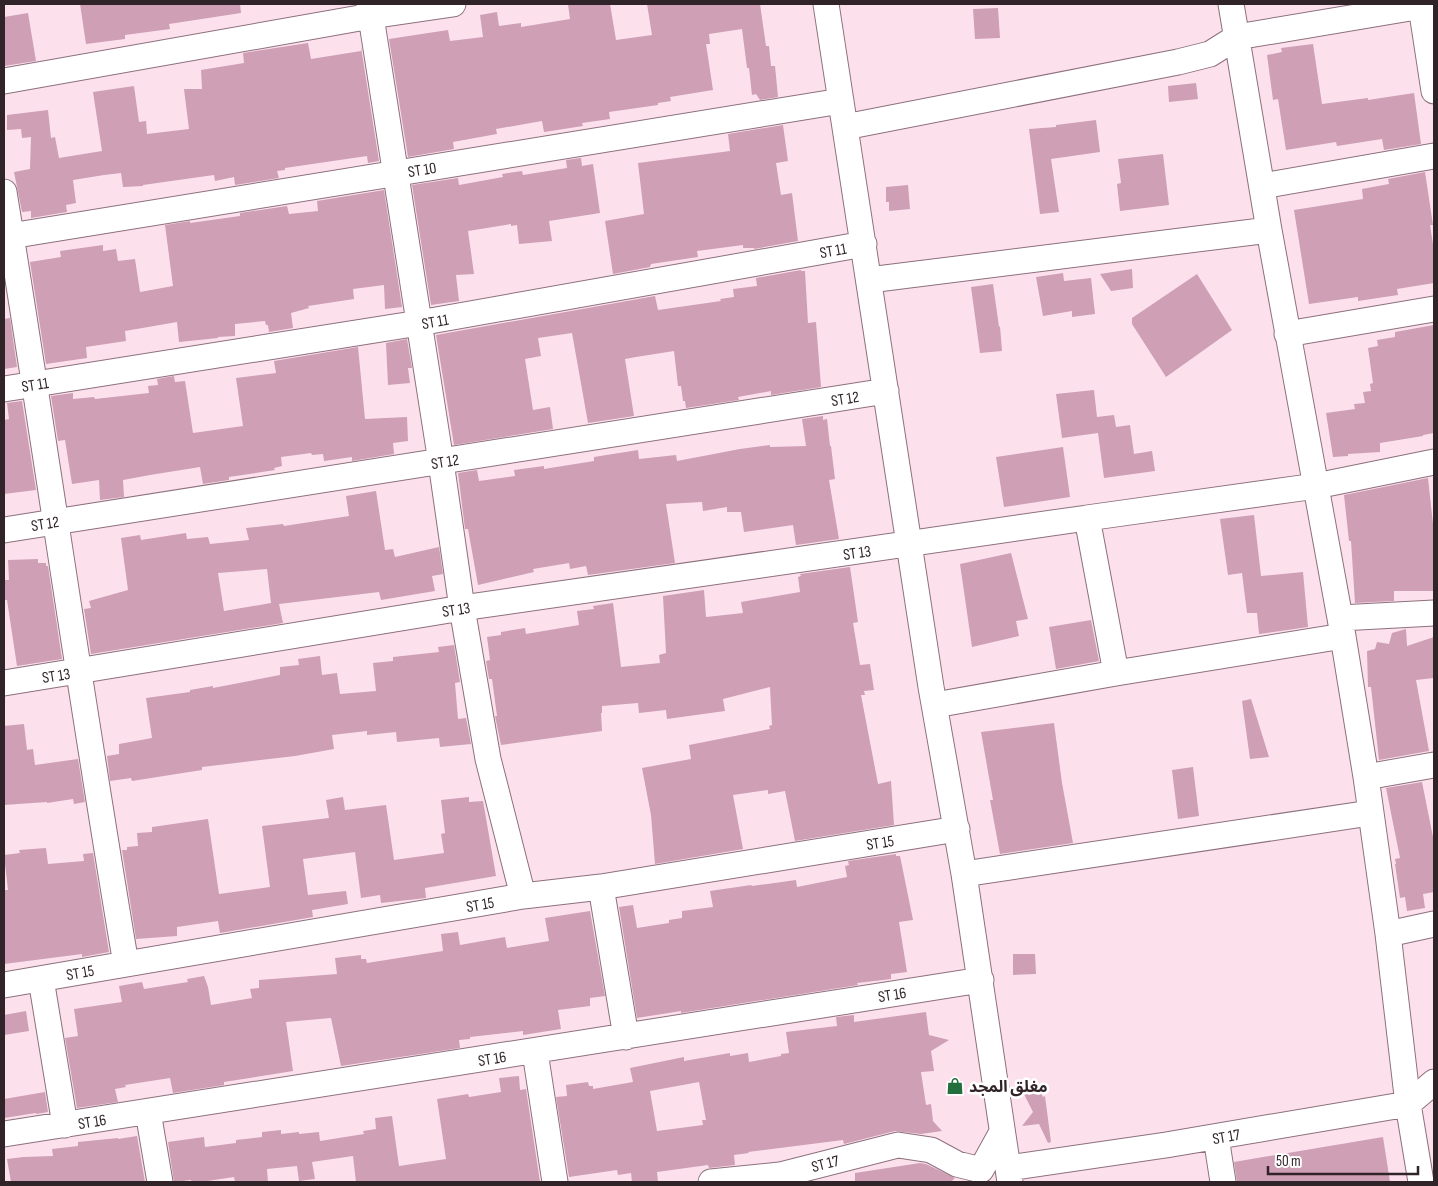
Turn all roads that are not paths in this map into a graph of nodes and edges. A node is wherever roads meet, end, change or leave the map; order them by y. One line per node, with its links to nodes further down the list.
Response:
1 (453, 4): 5 (street)
2 (826, 4): 9 (street)
3 (1231, 4): 6 (street)
4 (1428, 5): 6 (street); 8 (street)
5 (370, 10): 7 (street); 12 (street)
6 (1236, 37): 10 (street); 13 (street)
7 (4, 81)
8 (1434, 91)
9 (841, 101): 10 (street); 12 (street, ST 10)
10 (845, 127): 17 (street)
11 (1434, 156): 13 (street)
12 (396, 173): 16 (street, ST 10); 20 (street)
13 (1262, 186): 15 (street)
14 (4, 192): 16 (street)
15 (1269, 230): 18 (street); 21 (street)
16 (7, 236): 22 (street)
17 (864, 244): 18 (street); 20 (street, ST 11)
18 (870, 280): 24 (street)
19 (1434, 309): 21 (street)
20 (419, 323): 22 (street, ST 11); 25 (street)
21 (1288, 334): 27 (street)
22 (34, 384): 23 (street, ST 11); 29 (street)
23 (4, 389)
24 (886, 391): 25 (street, ST 12); 31 (street)
25 (441, 462): 29 (street, ST 12); 32 (street)
26 (1434, 462): 27 (street, ST 13)
27 (1316, 486): 28 (street, ST 13); 34 (street)
28 (1087, 518): 31 (street, ST 13); 36 (street)
29 (56, 521): 30 (street, ST 12); 35 (street)
30 (4, 530)
31 (910, 544): 32 (street, ST 13); 38 (street)
32 (462, 608): 35 (street, ST 13); 45 (street)
33 (1434, 613): 34 (street)
34 (1342, 627): 36 (street); 40 (street)
35 (79, 671): 37 (street, ST 13); 48 (street)
36 (1116, 673): 38 (street)
37 (4, 683)
38 (935, 705): 42 (street)
39 (1434, 766): 40 (street)
40 (1366, 777): 41 (street)
41 (1370, 813): 43 (street); 47 (street)
42 (957, 829): 43 (street); 44 (street, ST 15)
43 (964, 874): 50 (street)
44 (602, 887): 45 (street, ST 15); 52 (street)
45 (523, 896): 48 (street, ST 15)
46 (1434, 924): 47 (street)
47 (1388, 934): 55 (street)
48 (126, 964): 49 (street, ST 15)
49 (41, 979): 51 (street, ST 15); 57 (street)
50 (981, 980): 52 (street, ST 16); 58 (street)
51 (4, 985)
52 (626, 1037): 53 (street, ST 16)
53 (535, 1052): 56 (street, ST 16); 63 (street)
54 (1434, 1082): 55 (street)
55 (1408, 1104): 60 (street, ST 17); 66 (street)
56 (148, 1112): 57 (street, ST 16); 62 (street)
57 (65, 1125): 59 (street, ST 16)
58 (1002, 1132): 61 (street); 64 (street, ST 17)
59 (4, 1134)
60 (1216, 1137): 61 (street, ST 17); 65 (street)
61 (1009, 1175)
62 (160, 1182)
63 (555, 1182)
64 (711, 1182)
65 (1223, 1182)
66 (1421, 1182)

